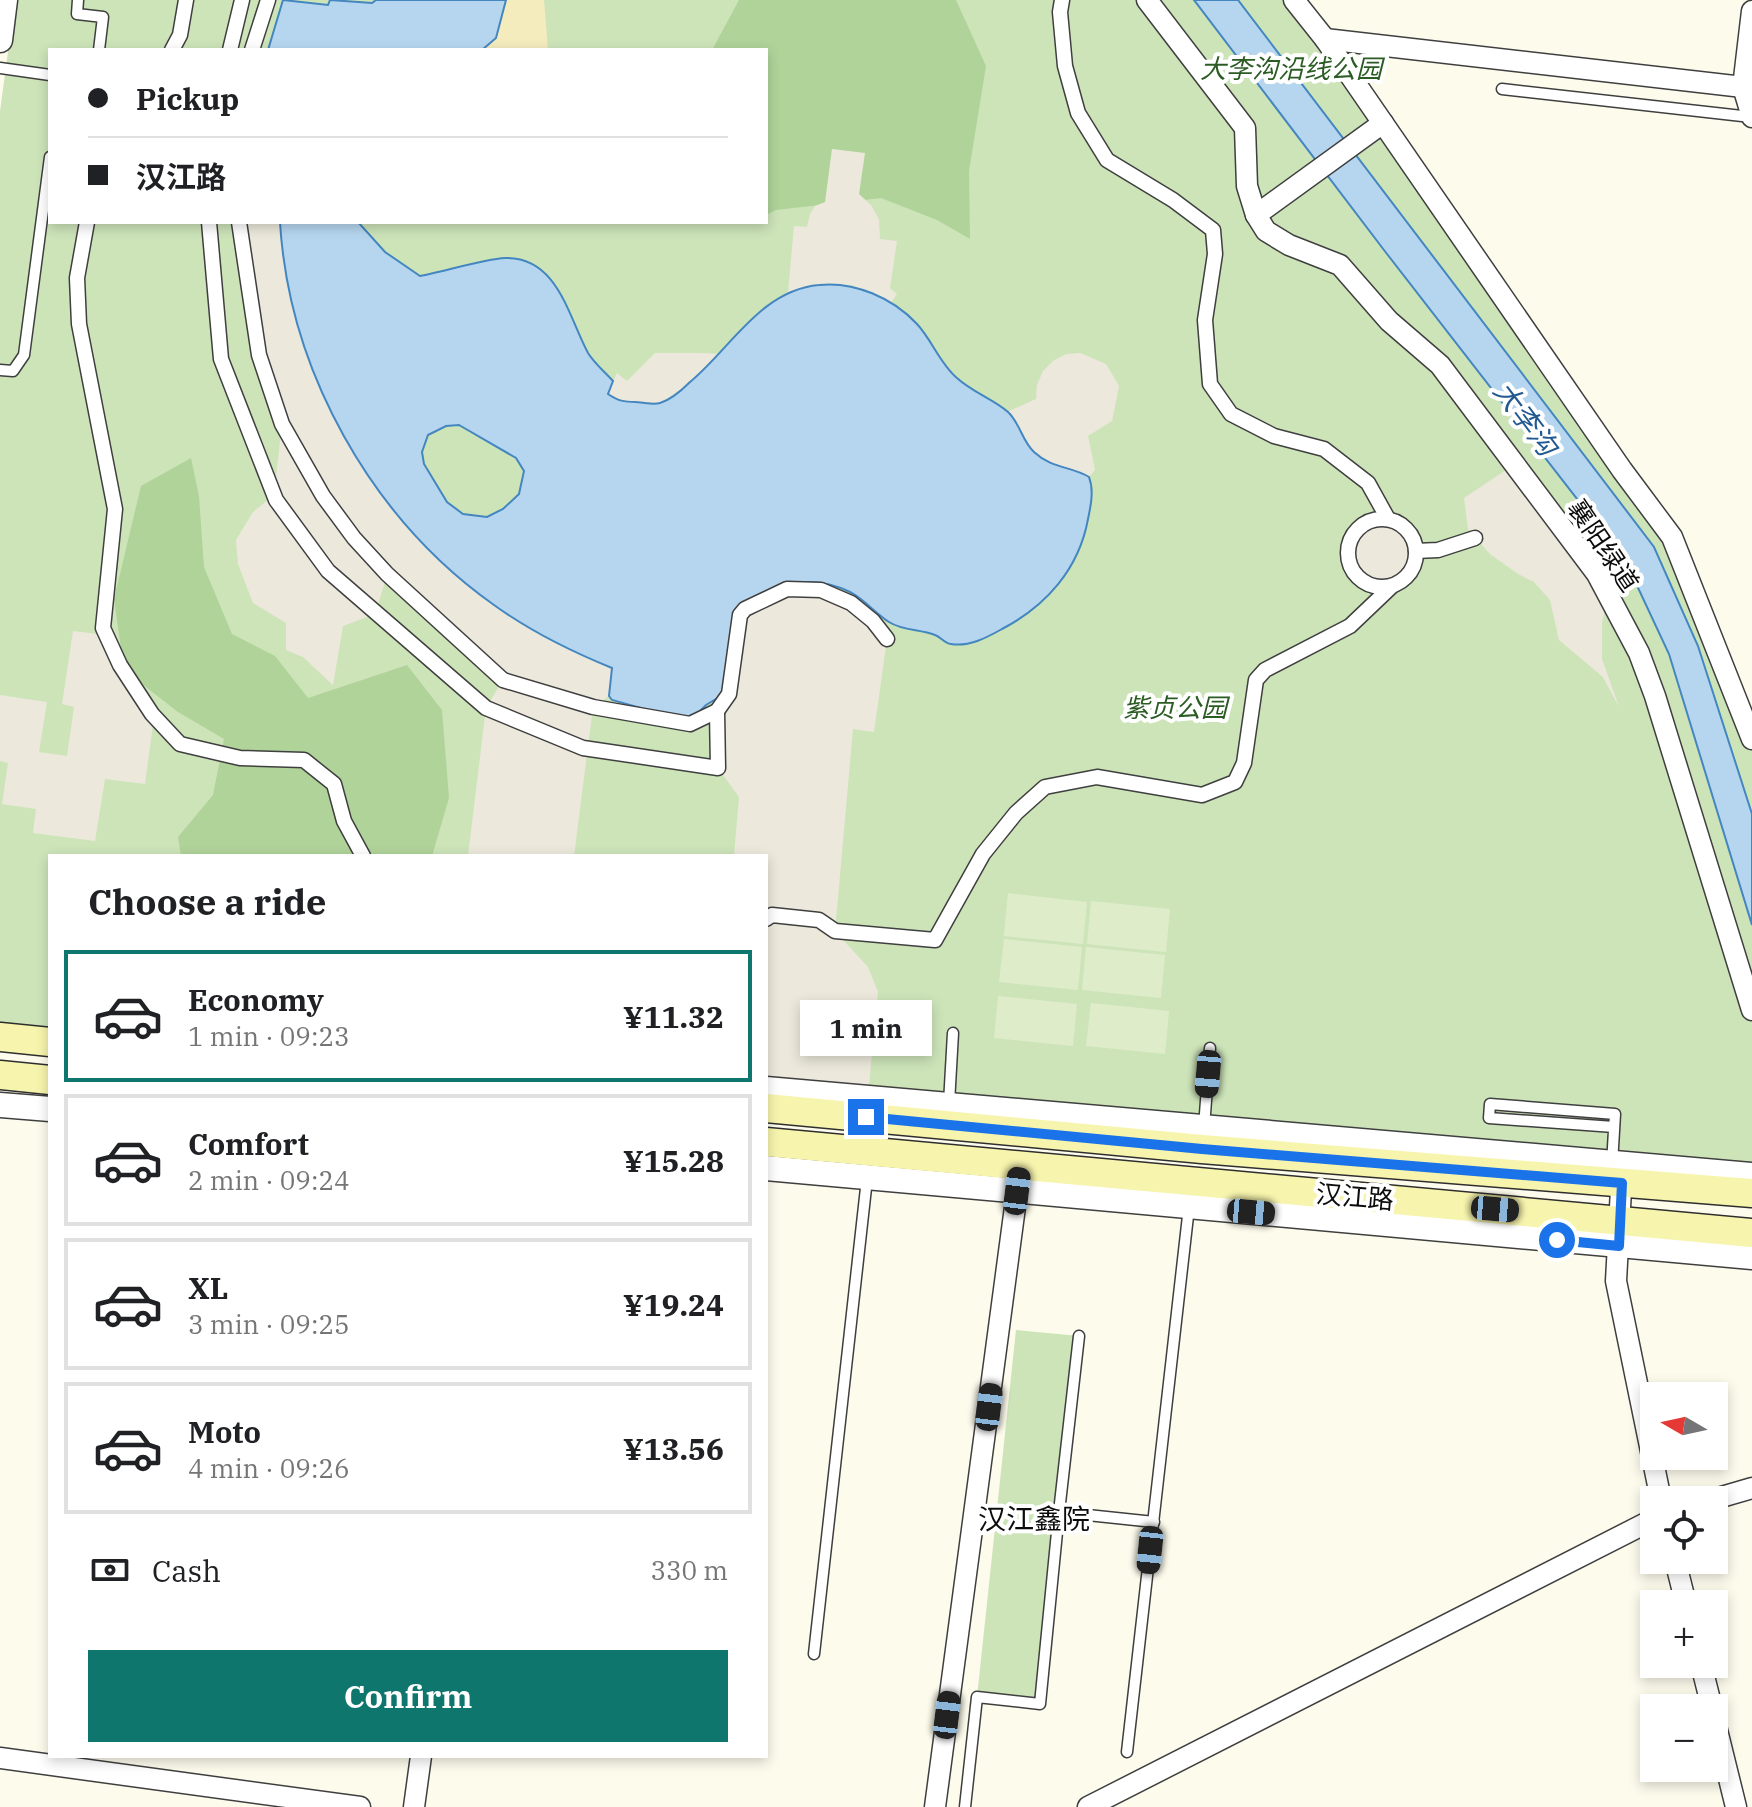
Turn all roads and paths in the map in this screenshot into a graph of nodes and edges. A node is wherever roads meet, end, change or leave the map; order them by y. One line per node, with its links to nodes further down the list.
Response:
1 (5, 0): 11 (street)
2 (78, 0): 12 (lane)
3 (186, 0): 13 (street)
4 (242, 0): 14 (street)
5 (268, 0): 15 (street)
6 (1062, 0): 28 (street)
7 (1147, 0): 23 (street)
8 (1294, 0): 10 (street)
9 (1752, 11): 18 (street)
10 (1325, 39): 18 (street); 21 (street)
11 (0, 40)
12 (99, 48)
13 (173, 48)
14 (230, 48)
15 (253, 48)
16 (0, 68): 17 (lane)
17 (48, 75)
18 (1743, 87): 20 (street)
19 (1502, 89): 20 (lane)
20 (1752, 117)
21 (1379, 127): 23 (street); 34 (street)
22 (48, 172): 27 (lane)
23 (1256, 215): 37 (street, 襄阳绿道)
24 (87, 224): 35 (street)
25 (209, 224): 33 (street)
26 (239, 224): 33 (street)
27 (0, 370)
28 (1388, 519): 30 (street); 31 (street)
29 (1475, 538): 30 (street)
30 (1416, 551): 31 (street)
31 (1392, 586): 36 (street)
32 (887, 639): 33 (street)
33 (717, 711)
34 (1752, 739)
35 (362, 854)
36 (768, 918)
37 (1752, 1010)
38 (953, 1033): 48 (lane)
39 (0, 1037): 40 (main road)
40 (48, 1042)
41 (1210, 1048): 50 (lane)
42 (0, 1075): 43 (main road)
43 (48, 1080)
44 (768, 1089): 48 (street)
45 (0, 1105): 47 (street)
46 (768, 1108): 48 (main road, 汉江路)
47 (48, 1109)
48 (948, 1115): 50 (main road, 汉江路)
49 (1614, 1127): 49 (lane); 53 (lane)
50 (1203, 1138): 53 (main road, 汉江路)
51 (768, 1142): 56 (main road, 汉江路)
52 (768, 1168): 55 (street)
53 (1617, 1173): 54 (street); 57 (main road, 汉江路); 59 (street)
54 (1752, 1175)
55 (867, 1178): 56 (street); 69 (lane)
56 (1019, 1178): 58 (street); 59 (main road, 汉江路); 76 (street)
57 (1752, 1193)
58 (1189, 1207): 59 (street); 67 (lane)
59 (1620, 1233): 60 (main road, 汉江路); 61 (street); 63 (street)
60 (1752, 1233)
61 (1752, 1257)
62 (1079, 1336): 66 (lane)
63 (1658, 1486)
64 (1752, 1488): 65 (street)
65 (1728, 1495)
66 (1059, 1512): 67 (lane); 77 (lane)
67 (1154, 1522): 70 (lane)
68 (1640, 1526): 78 (street)
69 (814, 1654)
70 (1127, 1752)
71 (0, 1758): 74 (street)
72 (421, 1758): 75 (street)
73 (1728, 1775): 79 (street)
74 (360, 1807)
75 (414, 1807)
76 (935, 1807)
77 (965, 1807)
78 (1088, 1807)
79 (1736, 1807)

